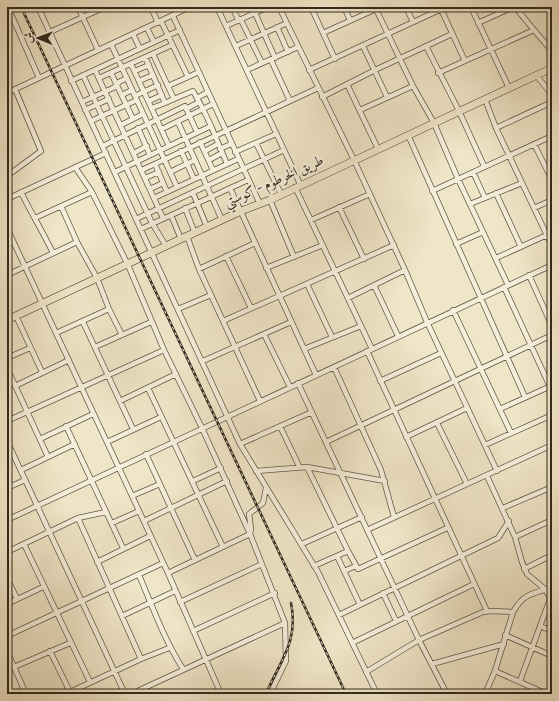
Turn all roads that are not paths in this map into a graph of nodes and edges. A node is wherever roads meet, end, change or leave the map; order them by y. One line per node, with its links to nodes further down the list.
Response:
1 (8, 7): 23 (street)
2 (38, 7): 36 (street)
3 (78, 7): 22 (street)
4 (105, 7): 22 (street)
5 (151, 7): 27 (street)
6 (217, 7): 31 (street)
7 (232, 7): 25 (street)
8 (268, 7): 20 (street)
9 (280, 7): 29 (street)
10 (311, 7): 38 (street)
11 (344, 7): 26 (street)
12 (406, 7): 28 (street)
13 (471, 7): 30 (street)
14 (514, 7): 30 (street); 35 (street)
15 (550, 7): 19 (street)
16 (187, 8): 21 (street)
17 (375, 8): 26 (street); 41 (street)
18 (444, 8): 28 (street); 42 (street)
19 (552, 11)
20 (255, 13): 25 (street); 40 (street)
21 (173, 16): 27 (street); 34 (street)
22 (83, 17): 36 (street); 54 (street)
23 (13, 18): 24 (street); 83 (street)
24 (7, 20)
25 (240, 20): 31 (street); 45 (street)
26 (350, 20): 38 (street)
27 (159, 22): 32 (street); 43 (street)
28 (413, 22): 41 (street)
29 (287, 23): 33 (street); 37 (street)
30 (478, 23): 55 (street)
31 (226, 26): 49 (street)
32 (147, 28): 39 (street); 46 (street)
33 (277, 28): 40 (street); 44 (street)
34 (180, 30): 43 (street); 76 (street)
35 (534, 30): 55 (street); 56 (street)
36 (50, 32): 68 (street)
37 (291, 32): 44 (street); 52 (street)
38 (323, 33): 63 (street)
39 (133, 34): 47 (street); 53 (street)
40 (264, 34): 45 (street); 62 (street)
41 (388, 34): 50 (street); 60 (street)
42 (452, 34): 51 (street); 64 (street)
43 (168, 36): 46 (street); 48 (street)
44 (282, 37): 57 (street)
45 (251, 40): 49 (street); 65 (street)
46 (154, 42): 53 (street)
47 (111, 44): 54 (street); 61 (street)
48 (172, 45): 58 (street); 82 (street)
49 (236, 46): 72 (street)
50 (363, 46): 63 (street); 74 (street)
51 (426, 46): 60 (street); 78 (street)
52 (298, 47): 57 (street); 73 (street)
53 (140, 49): 61 (street)
54 (98, 50): 68 (street)
55 (491, 50): 64 (street); 94 (street)
56 (552, 51)
57 (288, 52): 62 (street)
58 (153, 54): 59 (street); 91 (street)
59 (146, 57): 66 (street); 67 (street)
60 (399, 58): 74 (street); 92 (street)
61 (118, 59): 69 (street); 71 (street)
62 (273, 59): 65 (street); 115 (street)
63 (335, 59): 73 (street)
64 (465, 61): 78 (street)
65 (262, 63): 72 (street)
66 (131, 64): 69 (street); 75 (street)
67 (149, 65): 75 (street); 80 (street)
68 (64, 66): 83 (street); 86 (street)
69 (122, 68): 77 (street); 85 (street)
70 (552, 68): 81 (highway, طريق الخرطوم - كوستي)
71 (95, 70): 79 (street); 84 (street)
72 (247, 70): 128 (street)
73 (309, 70): 93 (street)
74 (375, 70): 88 (street); 107 (street)
75 (135, 71): 87 (street)
76 (199, 72): 82 (street); 100 (street)
77 (111, 73): 84 (street); 89 (street)
78 (438, 73): 127 (street)
79 (84, 75): 86 (street); 104 (street)
80 (153, 75): 87 (street); 90 (street)
81 (536, 75): 94 (highway, طريق الخرطوم - كوستي); 103 (street)
82 (188, 77): 91 (street)
83 (40, 78): 95 (street)
84 (99, 78): 98 (street)
85 (127, 78): 89 (street); 96 (street)
86 (71, 80): 114 (street)
87 (139, 81): 99 (street)
88 (347, 84): 106 (street); 126 (street)
89 (117, 85): 98 (street); 101 (street)
90 (158, 85): 99 (street); 102 (street)
91 (168, 86): 110 (street)
92 (413, 86): 107 (street); 136 (street)
93 (318, 88): 106 (street); 115 (street)
94 (509, 88): 111 (highway, طريق الخرطوم - كوستي)
95 (15, 89): 97 (street); 194 (street)
96 (132, 90): 101 (street); 108 (street)
97 (8, 91)
98 (105, 91): 104 (street); 109 (street)
99 (144, 91): 108 (street); 113 (street)
100 (208, 92): 112 (street); 120 (street)
101 (122, 95): 119 (street)
102 (162, 95): 113 (street); 117 (street)
103 (552, 95)
104 (94, 96): 114 (street); 118 (street)
105 (180, 96): 110 (street); 112 (street); 122 (street)
106 (322, 97): 176 (street)
107 (387, 97): 126 (street)
108 (136, 98): 119 (street); 129 (street)
109 (109, 99): 118 (street); 124 (street)
110 (174, 99): 117 (street)
111 (485, 99): 127 (highway, طريق الخرطوم - كوستي); 141 (street)
112 (198, 100): 122 (street); 125 (street)
113 (149, 101): 121 (street)
114 (82, 102): 123 (street)
115 (290, 102): 128 (street)
116 (552, 102): 141 (street)
117 (165, 103): 121 (street)
118 (98, 104): 123 (street); 130 (street)
119 (126, 104): 124 (street); 132 (street)
120 (213, 104): 125 (street); 143 (street)
121 (152, 108): 133 (street)
122 (185, 108): 131 (street); 133 (street)
123 (86, 110): 134 (street)
124 (115, 110): 130 (street); 137 (street)
125 (203, 110): 131 (street); 139 (street)
126 (360, 110): 161 (street)
127 (459, 111): 136 (highway, طريق الخرطوم - كوستي); 182 (street)
128 (267, 113): 143 (street); 145 (street)
129 (143, 114): 132 (street); 138 (street)
130 (103, 116): 134 (street); 151 (street)
131 (189, 116): 135 (street); 144 (street)
132 (133, 119): 137 (street)
133 (157, 119): 138 (street); 142 (street)
134 (91, 121): 156 (street)
135 (178, 122): 142 (street); 150 (street)
136 (434, 123): 148 (highway, طريق الخرطوم - كوستي); 197 (street)
137 (121, 124): 146 (street)
138 (148, 124): 140 (street); 162 (street)
139 (210, 126): 144 (street); 147 (street)
140 (138, 128): 146 (street); 157 (street)
141 (496, 128): 170 (street)
142 (162, 130): 158 (street)
143 (226, 130): 147 (street); 154 (street)
144 (197, 132): 150 (street)
145 (276, 134): 153 (street); 163 (street)
146 (125, 135): 151 (street); 168 (street)
147 (215, 135): 152 (street); 160 (street)
148 (408, 135): 161 (highway, طريق الخرطوم - كوستي); 207 (street)
149 (552, 136): 155 (street)
150 (185, 138): 158 (street); 159 (street)
151 (114, 140): 156 (street); 181 (street)
152 (200, 142): 159 (street); 165 (street)
153 (256, 143): 166 (street); 175 (street)
154 (232, 144): 160 (street); 166 (street)
155 (534, 144): 170 (street); 185 (street)
156 (103, 146): 167 (street)
157 (146, 146): 168 (street); 169 (street)
158 (170, 146): 162 (street)
159 (189, 147): 164 (street); 173 (street)
160 (220, 149): 165 (street); 174 (street); 180 (street)
161 (378, 149): 176 (highway, طريق الخرطوم - كوستي)
162 (160, 150): 169 (street); 171 (street)
163 (284, 150): 175 (street); 202 (street)
164 (181, 151): 171 (street); 179 (street)
165 (205, 151): 174 (street)
166 (235, 152): 172 (street)
167 (106, 153): 184 (street); 189 (street)
168 (134, 153): 177 (street)
169 (150, 155): 177 (street)
170 (509, 155): 182 (street); 201 (street)
171 (164, 159): 178 (street); 191 (street)
172 (238, 159): 180 (street); 188 (street)
173 (195, 160): 179 (street); 193 (street)
174 (209, 160): 187 (street)
175 (264, 160): 188 (street); 213 (street)
176 (354, 160): 202 (highway, طريق الخرطوم - كوستي); 214 (street)
177 (138, 161): 181 (street); 186 (street)
178 (155, 164): 186 (street); 190 (street)
179 (187, 164): 191 (street); 196 (street)
180 (227, 164): 187 (street)
181 (127, 166): 189 (street); 230 (street)
182 (484, 166): 192 (street)
183 (552, 166): 185 (street)
184 (75, 167): 208 (street); 209 (street)
185 (546, 168): 199 (street)
186 (142, 170): 195 (street)
187 (213, 170): 193 (street)
188 (243, 170): 198 (street); 204 (street)
189 (115, 172): 234 (street)
190 (159, 172): 195 (street); 200 (street)
191 (170, 172): 203 (street)
192 (473, 172): 197 (street); 218 (street)
193 (202, 175): 196 (street); 204 (street)
194 (7, 176)
195 (145, 178): 206 (street)
196 (194, 179): 203 (street)
197 (458, 179): 207 (street); 223 (street)
198 (248, 180): 205 (street); 222 (street)
199 (552, 180)
200 (163, 183): 206 (street); 210 (street)
201 (522, 183): 212 (street); 227 (street)
202 (298, 186): 213 (highway, طريق الخرطوم - كوستي); 236 (street)
203 (177, 187): 210 (street)
204 (207, 187): 211 (street); 215 (street)
205 (230, 188): 215 (street); 229 (street)
206 (150, 189): 217 (street)
207 (432, 191): 247 (street)
208 (21, 192): 216 (street); 232 (street)
209 (92, 192): 224 (street); 259 (street)
210 (167, 192): 217 (street)
211 (193, 193): 221 (street); 228 (street)
212 (496, 193): 218 (street); 252 (street)
213 (281, 194): 219 (highway, طريق الخرطوم - كوستي)
214 (370, 194): 225 (street); 249 (street)
215 (211, 196): 221 (street); 235 (street)
216 (7, 197)
217 (154, 198): 228 (street)
218 (485, 198): 223 (street)
219 (270, 200): 222 (highway, طريق الخرطوم - كوستي); 256 (street)
220 (552, 200): 227 (street)
221 (197, 202): 226 (street); 238 (street)
222 (260, 204): 229 (highway, طريق الخرطوم - كوستي)
223 (470, 204): 241 (street)
224 (61, 206): 232 (street); 245 (street)
225 (339, 207): 236 (street); 258 (street)
226 (185, 208): 231 (street); 242 (street)
227 (534, 208): 243 (street)
228 (159, 209): 230 (street); 233 (street)
229 (241, 211): 235 (highway, طريق الخرطوم - كوستي); 246 (street)
230 (148, 214): 234 (street); 237 (street)
231 (171, 215): 233 (street); 244 (street)
232 (35, 218): 253 (street)
233 (163, 218): 237 (street)
234 (136, 220): 240 (street)
235 (222, 220): 238 (highway, طريق الخرطوم - كوستي)
236 (311, 220): 248 (street)
237 (152, 223): 240 (street); 250 (street)
238 (207, 227): 242 (highway, طريق الخرطوم - كوستي)
239 (7, 228): 261 (street)
240 (141, 229): 254 (street)
241 (483, 232): 247 (street); 257 (street)
242 (195, 233): 244 (highway, طريق الخرطوم - كوستي)
243 (547, 235): 251 (street); 252 (street)
244 (184, 238): 250 (highway, طريق الخرطوم - كوستي); 263 (street)
245 (77, 242): 253 (street); 268 (street)
246 (255, 243): 255 (street); 262 (street)
247 (456, 244): 275 (street)
248 (323, 245): 256 (street); 265 (street)
249 (394, 245): 258 (street); 264 (street)
250 (166, 246): 254 (highway, طريق الخرطوم - كوستي)
251 (552, 246)
252 (521, 247): 257 (street)
253 (53, 253): 261 (street)
254 (152, 253): 259 (highway, طريق الخرطوم - كوستي); 278 (street)
255 (226, 256): 263 (street); 277 (street)
256 (294, 257): 262 (street)
257 (496, 258): 271 (street)
258 (364, 259): 265 (street)
259 (128, 265): 268 (highway, طريق الخرطوم - كوستي); 285 (street)
260 (552, 265): 267 (street)
261 (25, 266): 266 (street); 276 (street)
262 (266, 268): 273 (street)
263 (199, 269): 272 (street)
264 (405, 270): 270 (street); 287 (street)
265 (335, 272): 269 (street); 274 (street)
266 (7, 275)
267 (529, 275): 271 (street); 289 (street)
268 (97, 278): 276 (highway, طريق الخرطوم - كوستي); 279 (street)
269 (307, 284): 273 (street); 295 (street)
270 (374, 285): 274 (street); 293 (street)
271 (506, 286): 275 (street); 296 (street)
272 (211, 295): 278 (street); 283 (street)
273 (280, 296): 277 (street); 286 (street)
274 (348, 298): 288 (street)
275 (480, 299): 280 (street); 304 (street)
276 (42, 304): 281 (highway, طريق الخرطوم - كوستي); 290 (street)
277 (251, 308): 283 (street)
278 (178, 309): 307 (street)
279 (109, 310): 284 (street); 292 (street)
280 (453, 310): 287 (street); 310 (street)
281 (16, 316): 282 (highway, طريق الخرطوم - كوستي); 299 (street)
282 (7, 320)
283 (223, 321): 298 (street)
284 (83, 322): 290 (street); 297 (street)
285 (151, 322): 292 (street); 301 (street)
286 (291, 322): 291 (street); 300 (street)
287 (427, 322): 293 (street); 303 (street)
288 (361, 326): 295 (street); 302 (street)
289 (552, 326)
290 (56, 333): 306 (street)
291 (264, 334): 298 (street); 320 (street)
292 (122, 335): 297 (street)
293 (398, 336): 302 (street)
294 (552, 336): 296 (street)
295 (332, 337): 300 (street)
296 (530, 345): 304 (street); 322 (street)
297 (95, 347): 314 (street)
298 (236, 347): 307 (street); 325 (street)
299 (30, 348): 305 (street); 311 (street)
300 (304, 349): 313 (street)
301 (164, 350): 312 (street); 314 (street)
302 (369, 350): 308 (street); 315 (street)
303 (441, 354): 315 (street); 316 (street)
304 (507, 356): 310 (street); 323 (street)
305 (7, 358)
306 (68, 360): 311 (street); 319 (street)
307 (203, 361): 333 (street)
308 (334, 367): 313 (street); 337 (street)
309 (7, 368): 318 (street)
310 (480, 369): 316 (street); 327 (street)
311 (42, 372): 318 (street)
312 (176, 374): 321 (street); 340 (street)
313 (316, 375): 317 (street)
314 (108, 376): 319 (street); 324 (street)
315 (380, 381): 329 (street)
316 (454, 381): 326 (street); 329 (street)
317 (298, 383): 320 (street); 330 (street)
318 (15, 386): 328 (street)
319 (81, 387): 328 (street); 331 (street)
320 (290, 387): 325 (street)
321 (148, 388): 324 (street); 334 (street)
322 (551, 388): 323 (street)
323 (526, 397): 327 (street)
324 (120, 401): 341 (street)
325 (260, 401): 333 (street)
326 (467, 408): 336 (street); 351 (street)
327 (500, 409): 342 (street)
328 (27, 411): 335 (street); 344 (street)
329 (394, 411): 337 (street); 343 (street)
330 (312, 412): 339 (street); 348 (street)
331 (93, 414): 338 (street); 347 (street)
332 (552, 415): 342 (street)
333 (228, 416): 340 (street); 350 (street)
334 (161, 417): 341 (street); 346 (street)
335 (7, 421)
336 (437, 423): 343 (street); 370 (street)
337 (362, 425): 348 (street); 368 (street)
338 (66, 426): 344 (street); 349 (street)
339 (280, 426): 350 (street); 355 (street)
340 (202, 428): 346 (street); 358 (street)
341 (133, 429): 347 (street)
342 (511, 433): 351 (street)
343 (406, 437): 376 (street)
344 (40, 439): 354 (street)
345 (7, 441): 359 (street)
346 (174, 441): 353 (street); 366 (street)
347 (107, 442): 357 (street)
348 (326, 442): 362 (street)
349 (75, 444): 354 (street); 365 (street)
350 (240, 444): 360 (street)
351 (485, 445): 361 (street)
352 (552, 445): 361 (street)
353 (146, 454): 357 (street); 369 (street)
354 (48, 457): 359 (street)
355 (299, 466): 356 (street); 360 (street)
356 (308, 467): 362 (street); 390 (street)
357 (119, 468): 365 (street); 375 (street)
358 (221, 468): 366 (street); 367 (street)
359 (21, 470): 364 (street)
360 (256, 471): 373 (street)
361 (497, 471): 363 (street)
362 (342, 473): 368 (street); 382 (street)
363 (487, 476): 370 (street); 379 (street)
364 (25, 480): 372 (street); 377 (street)
365 (93, 480): 377 (street); 381 (street)
366 (192, 481): 374 (street)
367 (227, 481): 374 (street); 394 (street)
368 (385, 481): 383 (street)
369 (160, 484): 375 (street); 378 (street)
370 (467, 484): 376 (street)
371 (552, 487): 379 (street)
372 (7, 488)
373 (266, 488): 394 (street); 398 (street)
374 (199, 495): 378 (street); 399 (street)
375 (132, 496): 380 (street)
376 (434, 498): 383 (street); 391 (street)
377 (37, 505): 385 (street); 393 (street)
378 (171, 508): 387 (street); 407 (street)
379 (503, 508): 388 (street)
380 (139, 511): 387 (street); 389 (street)
381 (106, 512): 384 (street); 389 (street)
382 (362, 517): 390 (street); 392 (street)
383 (394, 517): 392 (street)
384 (78, 518): 393 (street); 408 (street)
385 (7, 520)
386 (552, 520): 396 (street)
387 (144, 521): 395 (street)
388 (509, 521): 396 (street); 405 (street)
389 (112, 523): 400 (street)
390 (337, 528): 398 (street); 401 (street)
391 (448, 528): 405 (street); 406 (street)
392 (367, 530): 406 (street)
393 (49, 532): 397 (street); 428 (street)
394 (250, 534): 399 (street); 410 (street)
395 (150, 536): 400 (street); 409 (street)
396 (516, 536): 413 (street)
397 (24, 544): 402 (street); 419 (street)
398 (302, 544): 411 (street)
399 (223, 547): 407 (street)
400 (123, 548): 408 (street)
401 (348, 551): 404 (street); 412 (street)
402 (7, 552)
403 (552, 555): 413 (street)
404 (337, 556): 411 (street); 414 (street)
405 (460, 557): 418 (street); 420 (street)
406 (381, 559): 412 (street); 420 (street)
407 (195, 560): 415 (street)
408 (97, 562): 422 (street)
409 (163, 564): 415 (street); 416 (street)
410 (262, 564): 425 (street); 430 (street)
411 (314, 566): 436 (street)
412 (356, 566): 414 (street)
413 (524, 569): 423 (street)
414 (344, 571): 432 (street)
415 (168, 573): 424 (street)
416 (139, 575): 422 (street); 429 (street)
417 (7, 578): 427 (street)
418 (474, 584): 433 (street); 437 (street)
419 (43, 587): 427 (street); 435 (street)
420 (395, 588): 426 (street); 437 (street)
421 (552, 588): 423 (street)
422 (110, 589): 428 (street); 438 (street)
423 (546, 590): 434 (street); 441 (street)
424 (175, 591): 429 (street); 430 (street)
425 (275, 593): 440 (street); 442 (street)
426 (383, 593): 432 (street); 439 (street)
427 (17, 599): 431 (street)
428 (82, 602): 435 (street); 460 (street)
429 (150, 602): 438 (street); 450 (street)
430 (180, 602): 442 (street)
431 (7, 604)
432 (360, 605): 436 (street)
433 (487, 611): 434 (street); 446 (street)
434 (513, 612): 444 (street)
435 (56, 613): 445 (street); 447 (street)
436 (339, 615): 448 (street)
437 (407, 615): 439 (street); 446 (street)
438 (122, 616): 455 (street)
439 (396, 621): 448 (street)
440 (285, 623): 456 (street); 471 (street)
441 (540, 626): 443 (street); 451 (street)
442 (193, 631): 456 (street)
443 (552, 631)
444 (505, 635): 449 (street); 451 (street)
445 (7, 636)
446 (419, 640): 457 (street); 462 (street)
447 (70, 643): 453 (street); 464 (street)
448 (352, 643): 462 (street)
449 (504, 644): 457 (street); 461 (street)
450 (169, 648): 455 (street); 459 (street)
451 (531, 648): 454 (street); 463 (street)
452 (7, 651): 458 (street)
453 (50, 652): 458 (street); 465 (street)
454 (552, 656)
455 (140, 658): 460 (street)
456 (206, 659): 459 (street); 470 (street)
457 (432, 664): 473 (street)
458 (14, 667): 467 (street)
459 (183, 669): 469 (street)
460 (114, 671): 464 (street); 468 (street)
461 (495, 671): 463 (street); 474 (street)
462 (366, 672): 472 (street)
463 (520, 681): 466 (street)
464 (90, 682): 465 (street)
465 (71, 693)
466 (540, 693): 475 (street)
467 (26, 694)
468 (125, 694)
469 (131, 694)
470 (221, 694)
471 (270, 694)
472 (377, 694)
473 (447, 694)
474 (485, 694)
475 (547, 694)

